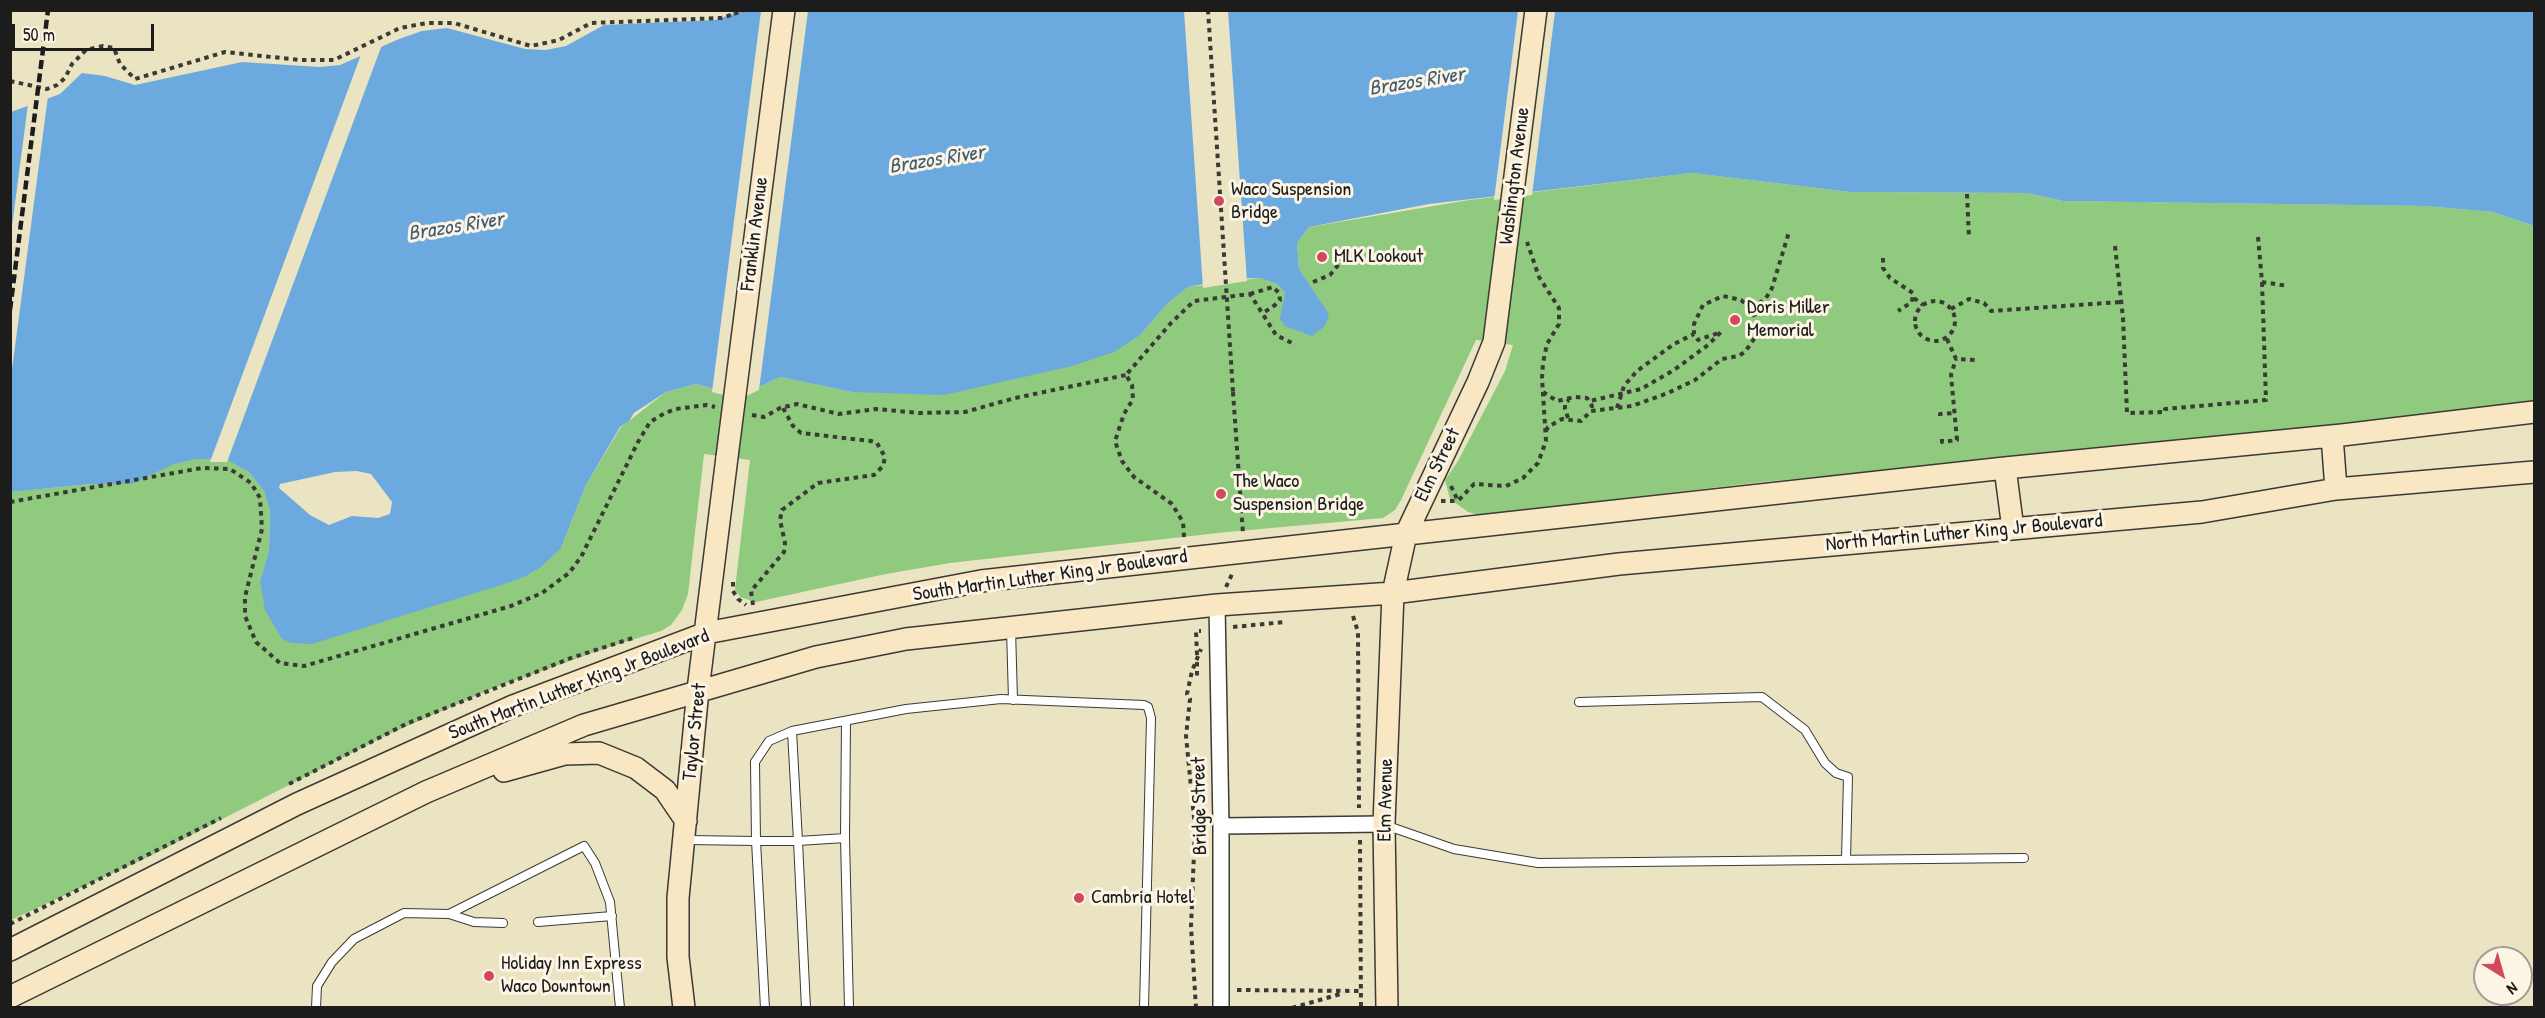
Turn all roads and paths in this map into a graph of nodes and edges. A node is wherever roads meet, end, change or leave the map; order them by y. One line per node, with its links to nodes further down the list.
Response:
1 (744, 10): 5 (path)
2 (784, 10): 51 (main road, Franklin Avenue, bridge)
3 (1208, 10): 62 (path, bridge)
4 (1536, 10): 29 (main road, Washington Avenue)
5 (734, 12): 6 (path)
6 (10, 81)
7 (1966, 194): 10 (path)
8 (1789, 232): 22 (path)
9 (1527, 235): 35 (path)
10 (1969, 237)
11 (2258, 237): 16 (path)
12 (2115, 246): 20 (path)
13 (1335, 255): 15 (path)
14 (1883, 258): 19 (path)
15 (1313, 282)
16 (2262, 282): 17 (path); 20 (path)
17 (2288, 286)
18 (1250, 294): 25 (path); 25 (path); 34 (path)
19 (1914, 298): 21 (path); 24 (path)
20 (2121, 302): 23 (path)
21 (1923, 305): 23 (path); 27 (path)
22 (1752, 309): 26 (path); 41 (path)
23 (1951, 309): 27 (path)
24 (1898, 311)
25 (1263, 314): 30 (path)
26 (1694, 334): 28 (path); 36 (path)
27 (1947, 339): 32 (path)
28 (1698, 340): 31 (path); 31 (path)
29 (1494, 342): 58 (main road, Elm Street)
30 (1292, 343)
31 (1704, 349): 36 (path)
32 (1956, 359): 33 (path); 44 (path)
33 (1975, 360)
34 (1126, 375): 40 (path); 59 (path)
35 (1543, 391): 37 (path); 48 (path)
36 (1620, 396): 38 (path); 41 (path)
37 (1570, 399): 38 (path); 47 (path)
38 (1590, 401): 42 (path)
39 (718, 407): 56 (path)
40 (783, 408): 43 (path); 63 (path)
41 (1617, 408): 42 (path)
42 (1591, 411): 47 (path)
43 (741, 412)
44 (1954, 412): 46 (path); 50 (path)
45 (2535, 412): 49 (main road)
46 (1940, 416)
47 (1568, 418): 48 (path)
48 (1545, 432): 54 (path)
49 (2332, 436): 52 (main road); 55 (main road)
50 (1942, 439)
51 (727, 457): 70 (main road, Taylor Street)
52 (2005, 468): 57 (main road); 58 (main road)
53 (2535, 472): 55 (main road, North Martin Luther King Jr Boulevard)
54 (1450, 484)
55 (2336, 489): 57 (main road, North Martin Luther King Jr Boulevard)
56 (10, 502)
57 (2013, 529): 64 (main road, North Martin Luther King Jr Boulevard)
58 (1406, 534): 62 (main road, South Martin Luther King Jr Boulevard); 64 (main road, Elm Street)
59 (1184, 537): 60 (path); 61 (path)
60 (1196, 537)
61 (1172, 538)
62 (1244, 539): 70 (main road, South Martin Luther King Jr Boulevard)
63 (732, 579)
64 (1393, 593): 65 (main road, South Martin Luther King Jr Boulevard); 80 (main road, Elm Avenue)
65 (1217, 604): 68 (main road, South Martin Luther King Jr Boulevard); 69 (street, Bridge Street)
66 (1346, 613): 79 (path)
67 (1294, 621): 69 (path)
68 (1011, 628): 73 (main road, South Martin Luther King Jr Boulevard); 74 (lane)
69 (1218, 629): 72 (path); 81 (street, Bridge Street)
70 (706, 633): 73 (main road, Taylor Street); 94 (main road, South Martin Luther King Jr Boulevard)
71 (1192, 671): 95 (path)
72 (1197, 676)
73 (698, 690): 78 (main road, South Martin Luther King Jr Boulevard); 82 (main road, Taylor Street)
74 (1013, 700): 76 (lane); 107 (lane)
75 (1579, 702): 88 (lane)
76 (846, 721): 77 (lane); 83 (lane)
77 (792, 731): 84 (lane); 85 (lane)
78 (426, 792): 82 (main road); 99 (main road, South Martin Luther King Jr Boulevard)
79 (1359, 824): 80 (street); 81 (street); 98 (path)
80 (1384, 824): 88 (lane); 100 (main road, Elm Avenue)
81 (1221, 826): 96 (street, Bridge Street)
82 (685, 830): 85 (lane); 103 (main road, Taylor Street)
83 (845, 838): 84 (lane); 106 (lane)
84 (798, 841): 85 (lane); 105 (lane)
85 (756, 842): 104 (lane)
86 (147, 855): 93 (path)
87 (2024, 858): 88 (lane)
88 (1846, 860)
89 (449, 914): 90 (lane); 92 (lane); 101 (lane)
90 (612, 916): 91 (lane); 102 (lane)
91 (538, 921)
92 (503, 923)
93 (10, 924)
94 (10, 950)
95 (1197, 990): 96 (path); 108 (path)
96 (1222, 990): 97 (path); 109 (street, Bridge Street)
97 (1350, 991): 98 (path); 110 (path)
98 (1361, 991): 100 (path); 111 (path)
99 (10, 997)
100 (1387, 999)
101 (316, 1008)
102 (620, 1008)
103 (684, 1008)
104 (765, 1008)
105 (806, 1008)
106 (849, 1008)
107 (1144, 1008)
108 (1196, 1008)
109 (1221, 1008)
110 (1292, 1008)
111 (1361, 1008)

